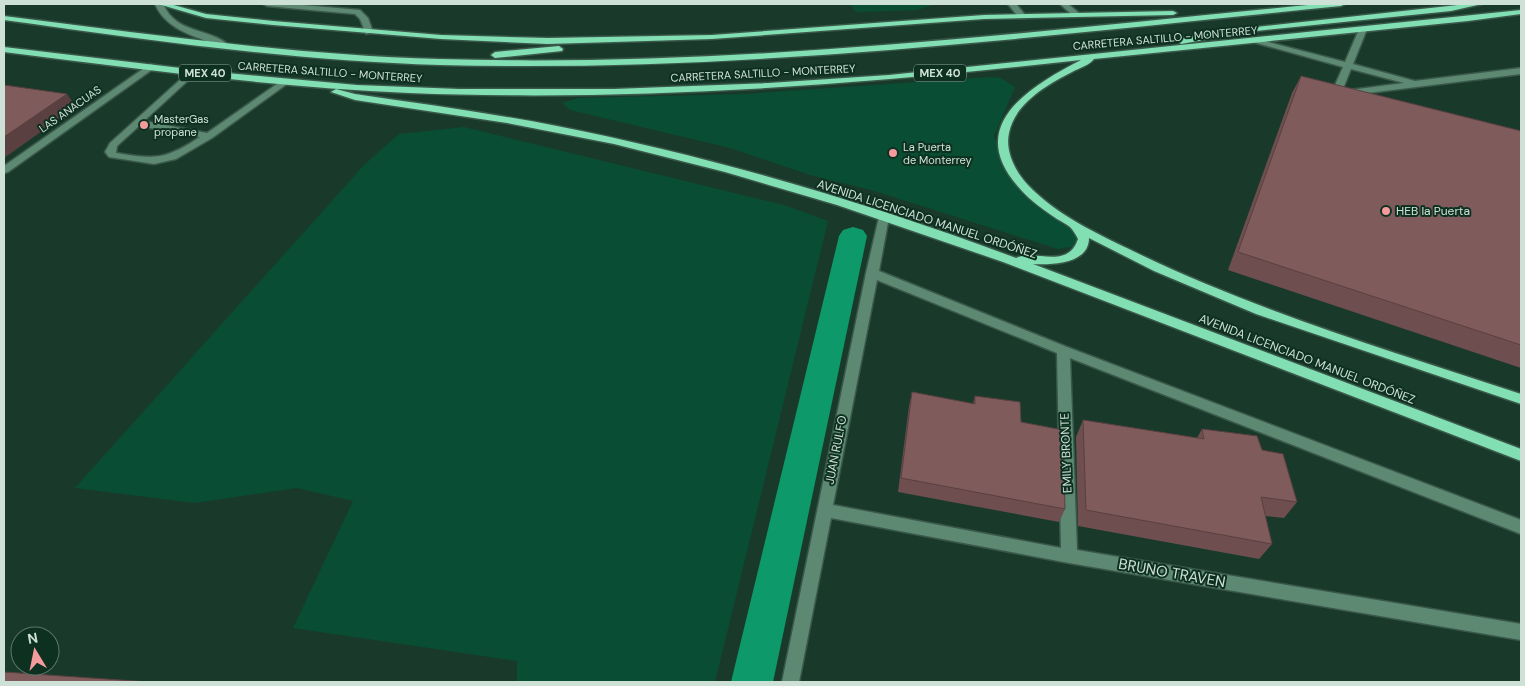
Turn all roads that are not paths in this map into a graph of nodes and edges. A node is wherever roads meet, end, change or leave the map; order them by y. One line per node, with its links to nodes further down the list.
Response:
1 (161, 4): 13 (main road); 16 (street)
2 (268, 4): 13 (street)
3 (1012, 4): 10 (street)
4 (1064, 4): 9 (street)
5 (1341, 4): 7 (main road, CARRETERA SALTILLO - MONTERREY / MEX 40)
6 (1478, 4): 18 (main road)
7 (1253, 12): 9 (main road); 20 (main road, CARRETERA SALTILLO - MONTERREY / MEX 40)
8 (1521, 12): 12 (main road, CARRETERA SALTILLO - MONTERREY / MEX 40)
9 (1076, 14): 10 (main road)
10 (1022, 16): 14 (main road)
11 (4, 18): 16 (main road, CARRETERA SALTILLO - MONTERREY / MEX 40)
12 (1363, 29): 15 (main road, CARRETERA SALTILLO - MONTERREY / MEX 40); 21 (street)
13 (369, 32): 14 (main road)
14 (712, 37): 20 (main road)
15 (1253, 41): 18 (main road, CARRETERA SALTILLO - MONTERREY / MEX 40); 21 (street)
16 (226, 46): 20 (main road, CARRETERA SALTILLO - MONTERREY / MEX 40)
17 (4, 50): 22 (main road, CARRETERA SALTILLO - MONTERREY / MEX 40)
18 (1134, 52): 19 (main road, CARRETERA SALTILLO - MONTERREY / MEX 40)
19 (1096, 56): 26 (main road, CARRETERA SALTILLO - MONTERREY / MEX 40); 32 (main road)
20 (440, 62)
21 (1348, 63): 27 (street); 27 (street)
22 (150, 67): 24 (main road, CARRETERA SALTILLO - MONTERREY / MEX 40); 30 (street, LAS ANACUAS)
23 (1521, 71): 27 (street)
24 (192, 72): 25 (main road, CARRETERA SALTILLO - MONTERREY / MEX 40); 28 (street)
25 (286, 81): 26 (main road, CARRETERA SALTILLO - MONTERREY / MEX 40); 29 (street)
26 (302, 82): 31 (main road, AVENIDA LICENCIADO MANUEL ORDÓÑEZ)
27 (1418, 84)
28 (137, 123): 29 (street); 29 (street)
29 (209, 136)
30 (4, 170)
31 (884, 217): 33 (main road, AVENIDA LICENCIADO MANUEL ORDÓÑEZ); 34 (street, JUAN RULFO)
32 (1066, 219): 33 (main road); 36 (main road)
33 (1007, 259): 37 (main road, AVENIDA LICENCIADO MANUEL ORDÓÑEZ)
34 (872, 273): 35 (street); 38 (street, JUAN RULFO)
35 (1064, 350): 39 (street); 40 (street, EMILY BRONTE)
36 (1521, 399)
37 (1521, 455)
38 (824, 510): 40 (street, BRUNO TRAVEN); 42 (street, JUAN RULFO)
39 (1521, 527)
40 (1069, 556): 41 (street, BRUNO TRAVEN)
41 (1521, 632)
42 (790, 682)

